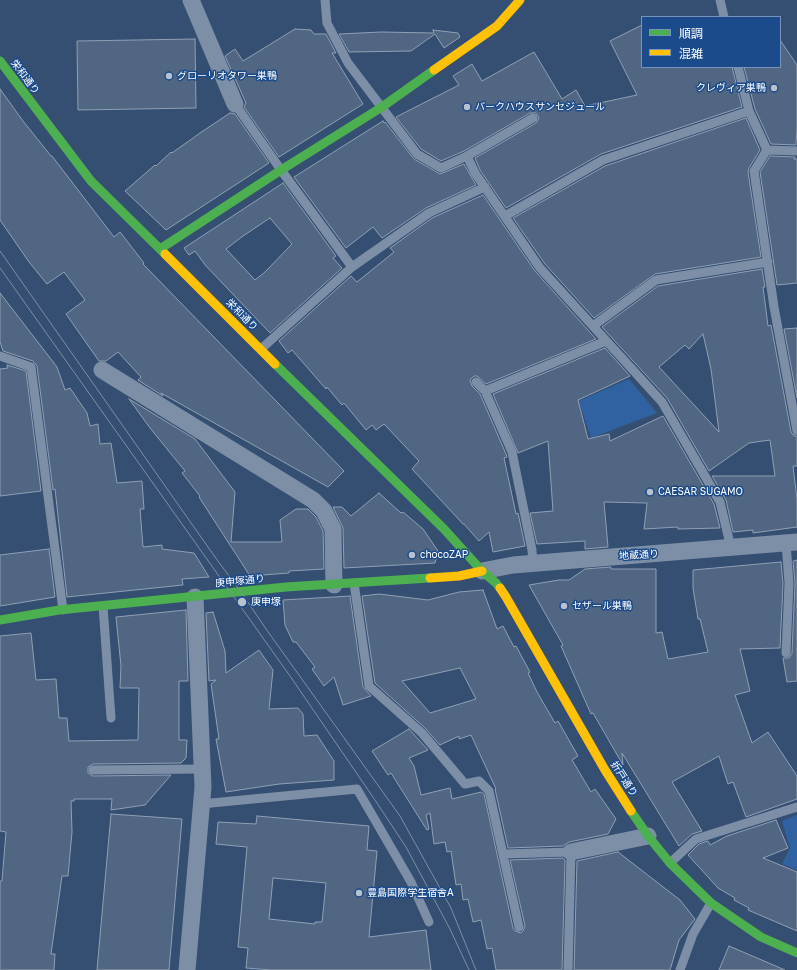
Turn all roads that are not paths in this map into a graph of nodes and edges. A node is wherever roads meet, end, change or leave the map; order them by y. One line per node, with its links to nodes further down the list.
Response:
1 (191, 0): 8 (street)
2 (325, 0): 9 (lane)
3 (520, 0): 9 (street)
4 (720, 0): 5 (lane)
5 (724, 16)
6 (0, 62): 18 (street, 栄和通り)
7 (738, 68): 10 (lane)
8 (235, 104): 15 (lane)
9 (382, 107): 14 (lane); 15 (street)
10 (749, 111): 12 (lane); 17 (lane)
11 (533, 118): 14 (lane)
12 (767, 150): 13 (lane); 19 (lane)
13 (797, 151)
14 (467, 156): 16 (lane)
15 (281, 170): 18 (street); 20 (lane)
16 (485, 187): 17 (lane); 20 (lane)
17 (505, 216): 21 (lane)
18 (160, 249): 23 (street, 栄和通り)
19 (768, 262): 21 (lane); 28 (lane)
20 (352, 267): 23 (lane)
21 (593, 326): 22 (lane)
22 (606, 341): 27 (lane); 30 (lane)
23 (261, 350): 32 (street, 栄和通り)
24 (0, 356): 37 (lane)
25 (102, 370): 34 (street)
26 (476, 382): 27 (lane)
27 (485, 391): 31 (lane)
28 (797, 431)
29 (791, 542): 30 (street, 地蔵通り); 39 (lane)
30 (731, 548): 31 (street, 地蔵通り)
31 (533, 563): 32 (street, 地蔵通り)
32 (482, 571): 33 (street, 庚申塚通り); 45 (street, 折戸通り)
33 (354, 583): 34 (street, 庚申塚通り); 47 (lane)
34 (334, 585): 35 (street, 庚申塚通り)
35 (195, 597): 36 (street, 庚申塚通り); 41 (street)
36 (103, 606): 37 (street, 庚申塚通り); 40 (lane)
37 (63, 610): 38 (street, 庚申塚通り)
38 (0, 620)
39 (786, 653)
40 (111, 718)
41 (202, 769): 42 (lane); 43 (street)
42 (93, 770)
43 (201, 804): 50 (lane); 53 (street)
44 (797, 806): 48 (lane)
45 (648, 836): 46 (street); 48 (street, 折戸通り)
46 (572, 852): 47 (lane); 54 (lane)
47 (503, 854): 51 (lane)
48 (670, 863): 49 (street, 折戸通り)
49 (712, 903): 52 (street, 折戸通り); 55 (lane)
50 (429, 922)
51 (519, 927)
52 (797, 953)
53 (187, 970)
54 (568, 970)
55 (680, 970)

